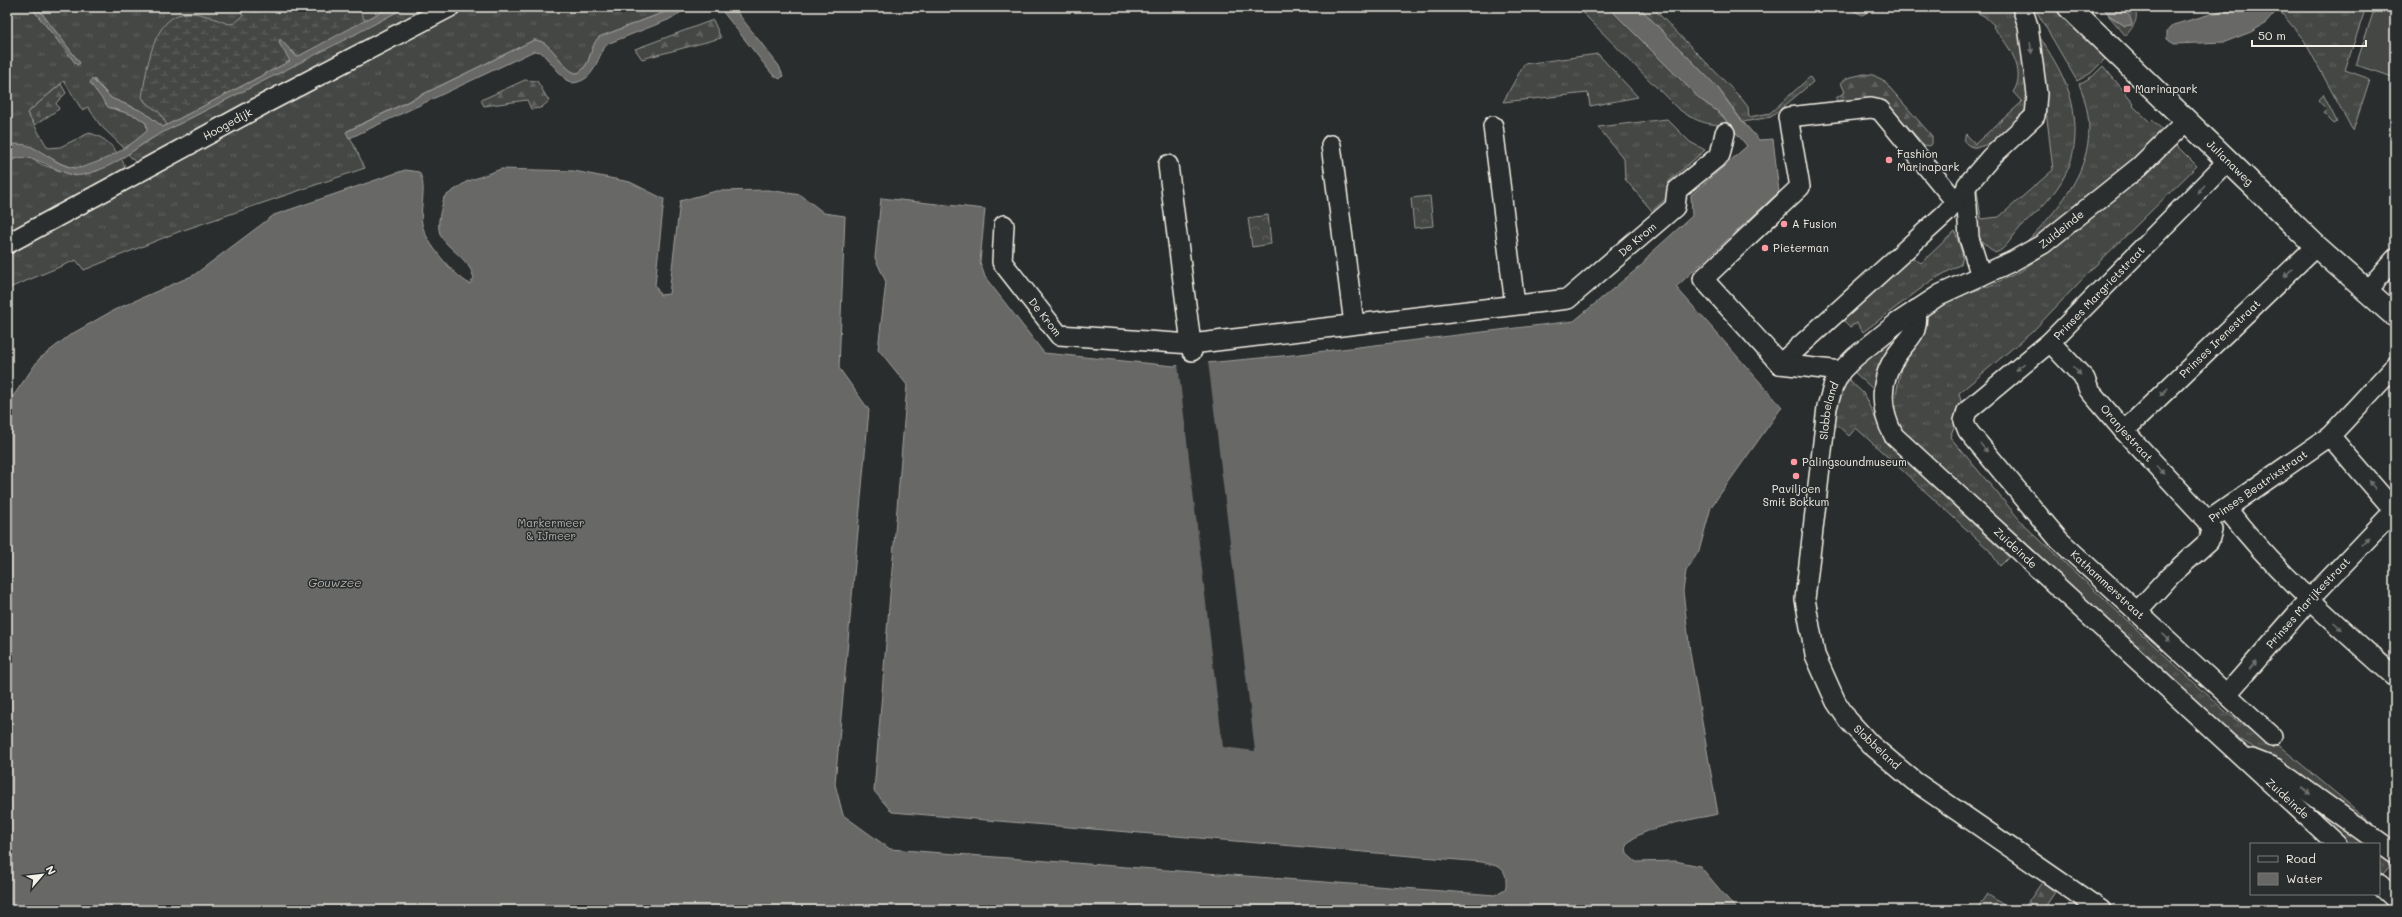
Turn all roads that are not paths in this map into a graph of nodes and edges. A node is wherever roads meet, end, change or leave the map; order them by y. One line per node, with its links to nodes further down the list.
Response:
1 (450, 7): 12 (street, Hoogedijk)
2 (2069, 7): 4 (main road, Julianaweg)
3 (2023, 8): 10 (street, one-way to 10)
4 (2187, 120): 8 (main road, Julianaweg); 15 (street, Zuideinde)
5 (1493, 126): 17 (street)
6 (1725, 133): 17 (street, De Krom)
7 (1331, 145): 20 (street)
8 (2228, 161): 13 (main road, Julianaweg); 21 (street, Prinses Margrietstraat, one-way to 21)
9 (1168, 165): 22 (street)
10 (1961, 196): 15 (street); 24 (street); 24 (street)
11 (1004, 224): 22 (street, De Krom)
12 (7, 244)
13 (2316, 246): 16 (main road, Julianaweg); 28 (street, Prinses Irenestraat, one-way to 28)
14 (2395, 259): 16 (street)
15 (1981, 276): 18 (street, Zuideinde)
16 (2366, 292): 19 (main road, Julianaweg)
17 (1515, 305): 20 (street, De Krom)
18 (1916, 310): 23 (street, Zuideinde); 38 (street, Zuideinde)
19 (2395, 316)
20 (1354, 324): 22 (street, De Krom)
21 (2050, 342): 27 (street, Prinses Margrietstraat, one-way to 27); 28 (street, Oranjestraat, one-way to 28)
22 (1191, 347)
23 (1855, 357): 26 (street, Slobbeland)
24 (1780, 364): 26 (street)
25 (2395, 366): 29 (street, Prinses Beatrixstraat)
26 (1841, 371): 45 (street, Slobbeland)
27 (1964, 416): 34 (street, Kathammerstraat, one-way to 34)
28 (2124, 431): 32 (street, Oranjestraat, one-way to 32)
29 (2330, 436): 30 (street, Prinses Beatrixstraat); 31 (street, one-way to 29)
30 (2227, 508): 32 (street, Prinses Beatrixstraat); 33 (street)
31 (2393, 514): 33 (street, Prinses Marijkestraat, one-way to 31)
32 (2208, 521): 34 (street, Prinses Beatrixstraat)
33 (2310, 600): 35 (street, one-way to 35); 36 (street, Prinses Marijkestraat, one-way to 33)
34 (2138, 611): 36 (street, Kathammerstraat, one-way to 36)
35 (2395, 677)
36 (2227, 694): 37 (street, Kathammerstraat)
37 (2272, 736)
38 (2239, 753): 39 (street, Zuideinde); 40 (street, Zuideinde, one-way to 40)
39 (2336, 843)
40 (2380, 843)
41 (2380, 843): 42 (street, Zuideinde, one-way to 42)
42 (2395, 854)
43 (2380, 885): 44 (street)
44 (2395, 899)
45 (2101, 910)

